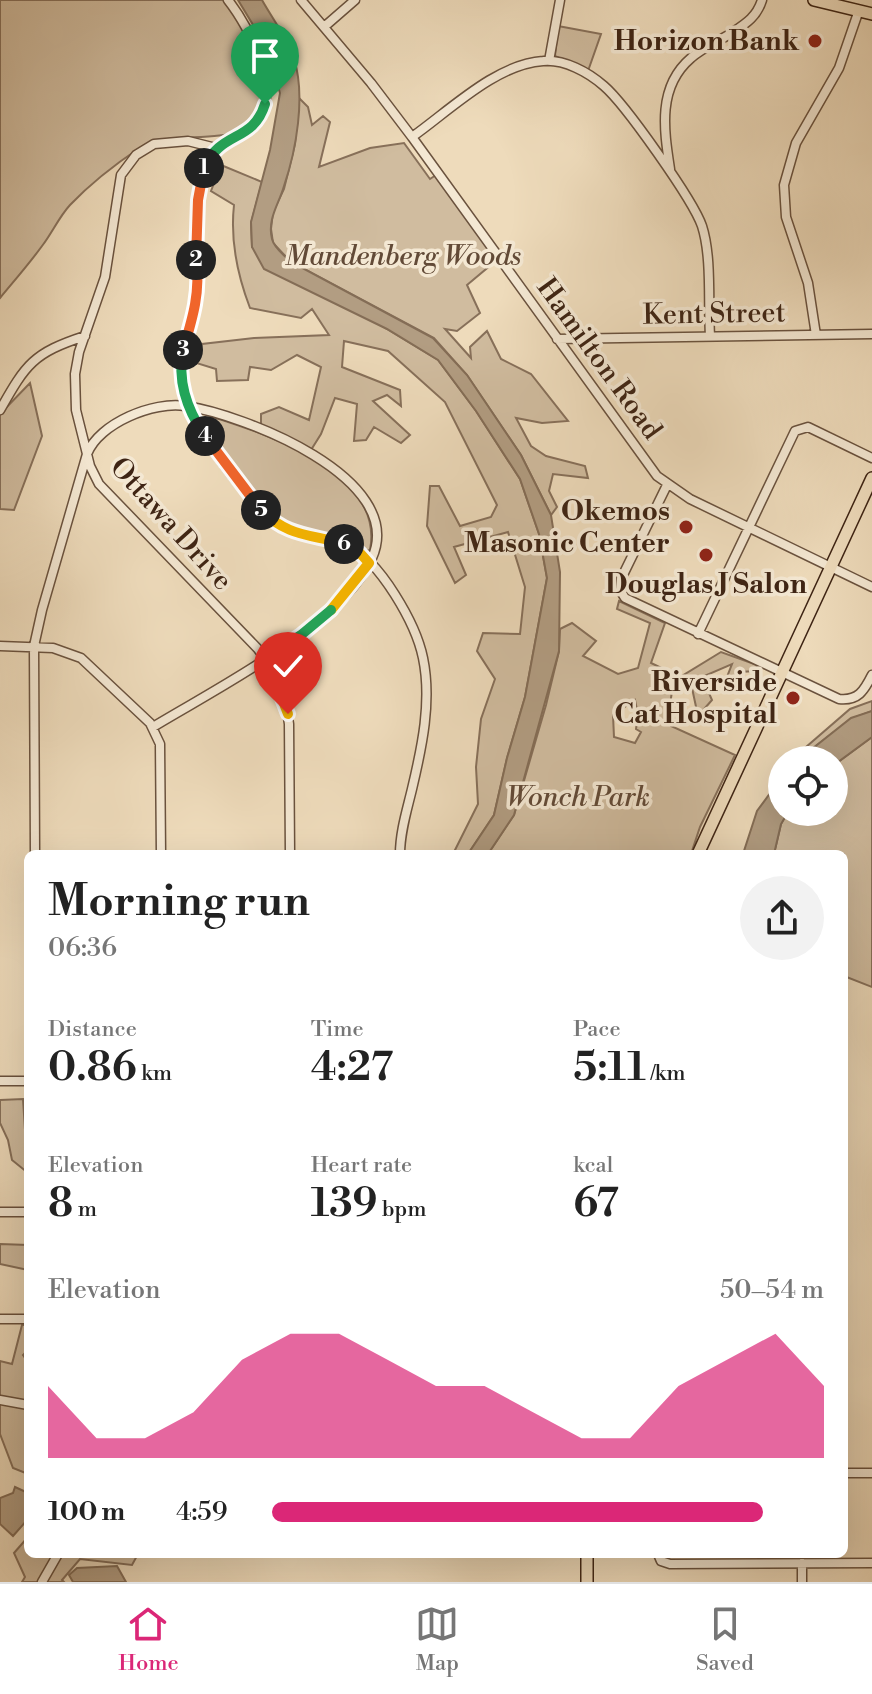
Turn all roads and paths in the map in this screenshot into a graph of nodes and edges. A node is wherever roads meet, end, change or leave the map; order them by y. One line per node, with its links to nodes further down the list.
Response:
1 (228, 0): 13 (street)
2 (301, 0): 9 (street, Hamilton Road)
3 (355, 0): 9 (street)
4 (560, 0): 10 (street)
5 (762, 0): 12 (street)
6 (814, 0): 7 (main road)
7 (859, 10): 8 (main road); 17 (street)
8 (872, 14)
9 (324, 27): 11 (street, Hamilton Road)
10 (549, 61): 11 (street); 14 (street)
11 (412, 137): 20 (street, Hamilton Road)
12 (666, 141): 14 (street); 15 (street)
13 (216, 148): 18 (street, Ottawa Drive); 21 (street)
14 (654, 151): 15 (street)
15 (670, 174): 19 (street)
16 (872, 334): 17 (street, Kent Street)
17 (816, 335): 19 (street, Kent Street)
18 (85, 336): 22 (street); 23 (street, Ottawa Drive)
19 (710, 336): 20 (street, Kent Street)
20 (557, 339): 27 (street, Hamilton Road)
21 (187, 406): 23 (street); 30 (street); 30 (street)
22 (0, 410)
23 (87, 454): 26 (street, Ottawa Drive); 28 (street)
24 (872, 458): 29 (street)
25 (872, 478): 31 (main road)
26 (99, 484): 28 (street); 36 (street, Ottawa Drive)
27 (667, 485): 29 (street, Hamilton Road); 33 (street)
28 (79, 487): 35 (street)
29 (747, 527): 31 (street, Hamilton Road); 33 (street)
30 (369, 563): 36 (street); 43 (street)
31 (831, 567): 32 (street, Hamilton Road); 37 (main road)
32 (872, 587)
33 (698, 634): 37 (street)
34 (0, 646): 35 (street)
35 (34, 646): 39 (street); 40 (street)
36 (265, 659): 39 (street); 42 (street, Ottawa Drive)
37 (781, 672): 38 (street); 44 (main road)
38 (872, 675)
39 (153, 727): 41 (street)
40 (35, 850)
41 (161, 850)
42 (290, 850)
43 (401, 850)
44 (700, 850)
45 (0, 1081): 46 (street)
46 (24, 1081)
47 (0, 1212): 48 (street)
48 (24, 1212)
49 (0, 1319): 50 (street)
50 (24, 1319)
51 (0, 1400): 52 (street)
52 (24, 1404)
53 (848, 1473): 54 (street)
54 (872, 1473)
55 (56, 1558): 60 (street)
56 (587, 1558): 61 (main road)
57 (661, 1558): 58 (street)
58 (802, 1563): 59 (street); 62 (street)
59 (872, 1563)
60 (42, 1582)
61 (587, 1582)
62 (802, 1582)

